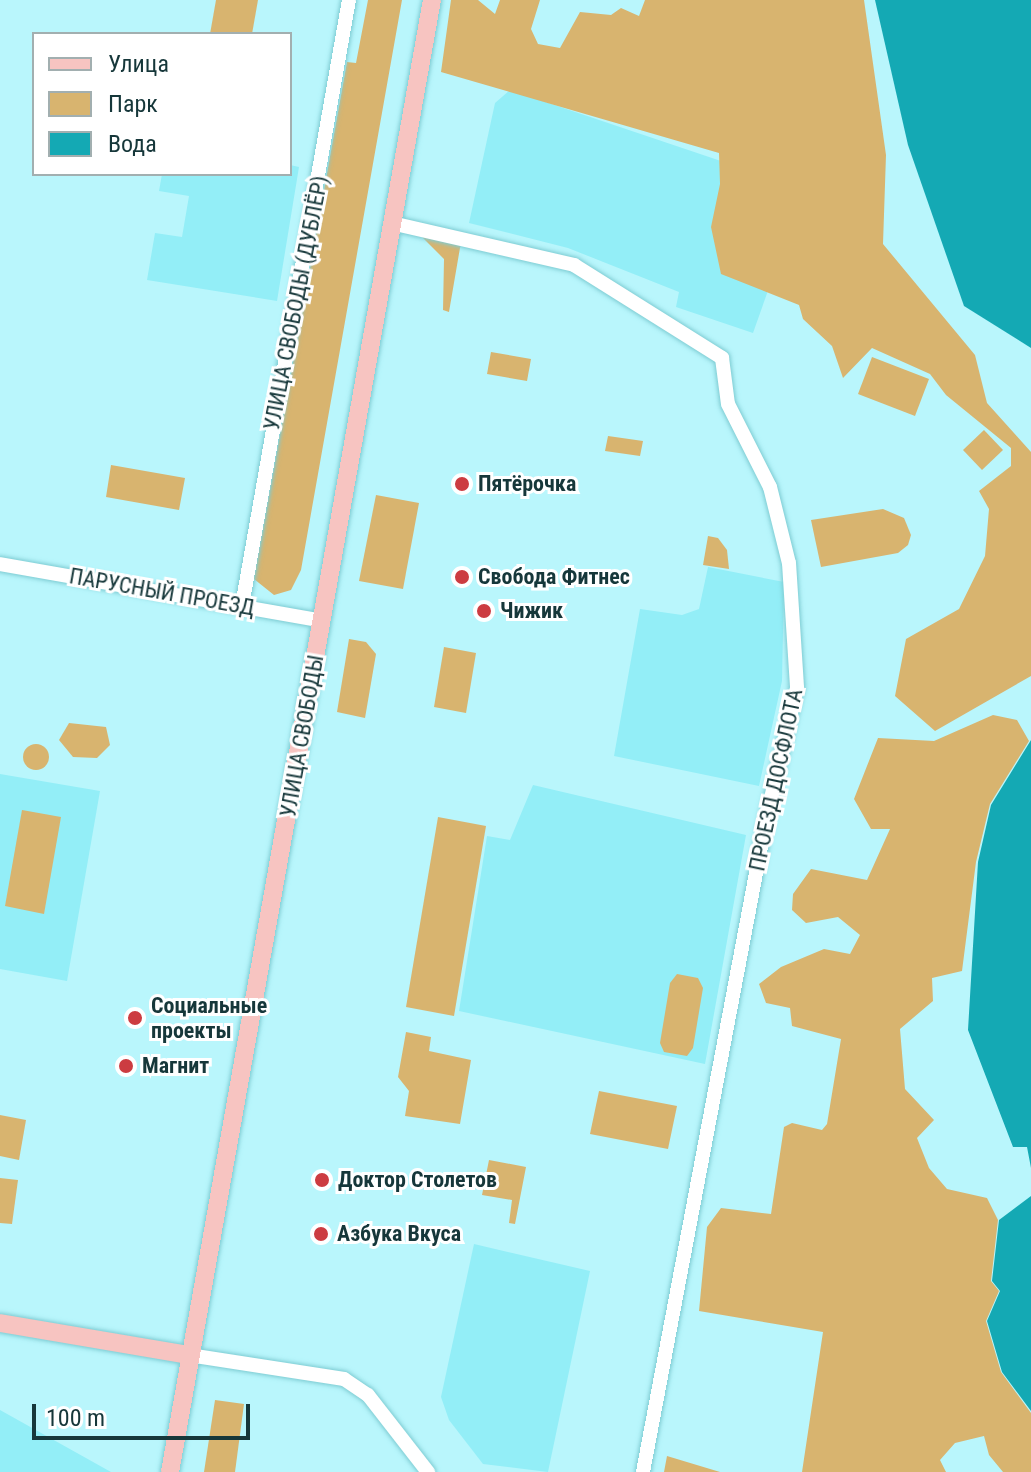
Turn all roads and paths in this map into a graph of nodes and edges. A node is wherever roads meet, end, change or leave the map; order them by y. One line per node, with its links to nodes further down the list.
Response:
1 (349, 0): 5 (street, УЛИЦА СВОБОДЫ (ДУБЛЁР))
2 (432, 0): 3 (main road, УЛИЦА СВОБОДЫ)
3 (391, 223): 6 (main road, УЛИЦА СВОБОДЫ); 11 (street, ПРОЕЗД ДОСФЛОТА)
4 (0, 564): 5 (street, ПАРУСНЫЙ ПРОЕЗД)
5 (242, 606): 6 (street, ПАРУСНЫЙ ПРОЕЗД)
6 (323, 621): 8 (main road, УЛИЦА СВОБОДЫ)
7 (0, 1323): 8 (main road)
8 (189, 1355): 9 (main road, УЛИЦА СВОБОДЫ); 10 (street)
9 (170, 1472)
10 (428, 1472)
11 (643, 1472)

